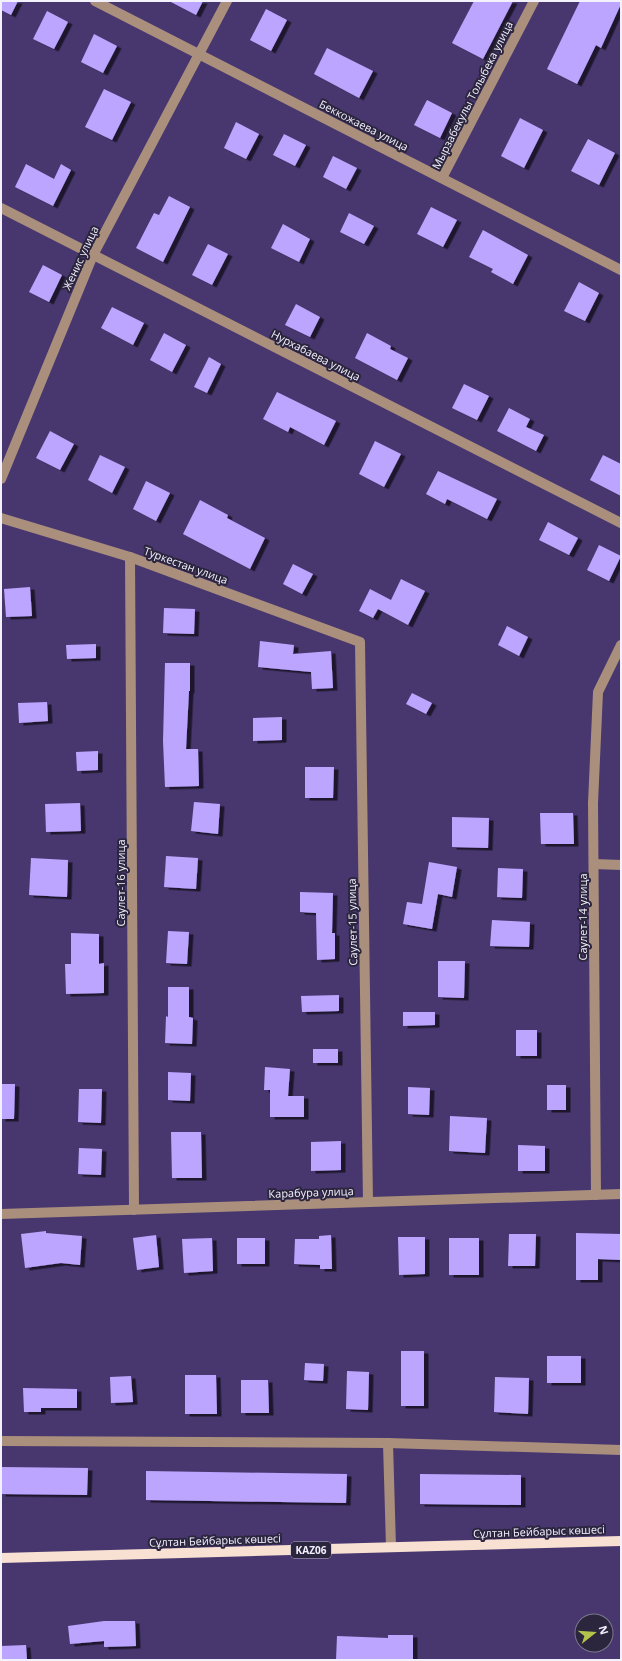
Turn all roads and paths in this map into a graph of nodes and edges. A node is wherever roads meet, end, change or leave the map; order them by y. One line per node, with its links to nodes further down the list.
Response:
1 (96, 1): 4 (street, Беккожаева улица)
2 (227, 1): 4 (street, Женис улица)
3 (534, 1): 5 (street, Мырзабекулы Толыбека улица)
4 (200, 54): 5 (street, Беккожаева улица); 7 (street, Женис улица)
5 (442, 178): 8 (street, Беккожаева улица)
6 (1, 208): 7 (street, Нурхабаева улица)
7 (93, 255): 9 (street, Женис улица); 11 (street, Нурхабаева улица)
8 (621, 270)
9 (2, 475)
10 (1, 518): 12 (street, Туркестан улица)
11 (621, 523)
12 (130, 557): 13 (street, Туркестан улица); 20 (street, Саулет-16 улица)
13 (360, 642): 19 (street, Саулет-15 улица)
14 (621, 644): 15 (street, Саулет-14 улица)
15 (594, 864): 16 (street); 18 (street, Саулет-14 улица)
16 (621, 865)
17 (621, 1194): 18 (street, Карабура улица)
18 (596, 1195): 19 (street, Карабура улица)
19 (368, 1202): 20 (street, Карабура улица)
20 (134, 1210): 21 (street, Карабура улица)
21 (1, 1214)
22 (1, 1441): 23 (street)
23 (388, 1443): 24 (street); 26 (street)
24 (621, 1450)
25 (621, 1541): 26 (main road, Сұлтан Бейбарыс көшесі / KAZ06)
26 (391, 1547): 27 (main road, Сұлтан Бейбарыс көшесі / KAZ06)
27 (1, 1558)

